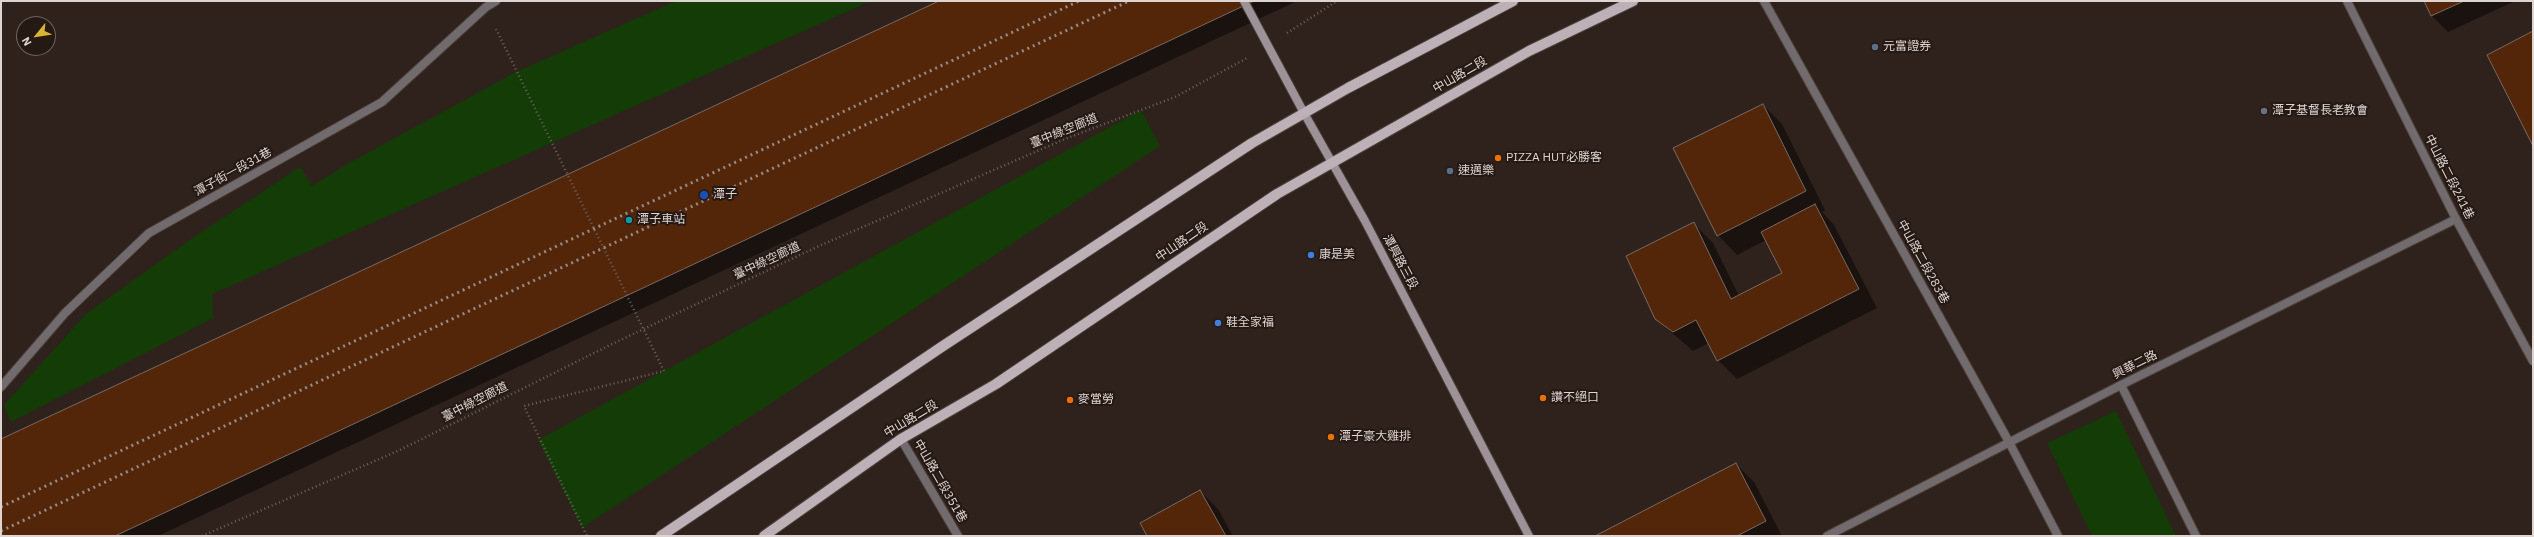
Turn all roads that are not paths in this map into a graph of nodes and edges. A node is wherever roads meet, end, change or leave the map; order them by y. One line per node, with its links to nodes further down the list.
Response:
1 (496, 1): 7 (street, 潭子街一段31巷)
2 (1244, 1): 8 (street, 潭興路三段)
3 (1513, 1): 8 (main road)
4 (1633, 1): 9 (main road, 中山路二段)
5 (1764, 1): 15 (street, 中山路二段283巷)
6 (2347, 1): 10 (street, 中山路二段241巷)
7 (484, 4): 13 (street, 潭子街一段31巷)
8 (1304, 113): 9 (street, 潭興路三段); 16 (main road)
9 (1333, 164): 14 (main road, 中山路二段); 19 (street, 潭興路三段)
10 (2456, 218): 11 (street, 中山路二段241巷); 12 (street, 興華二路)
11 (2533, 361)
12 (2121, 385): 15 (street, 興華二路); 22 (street)
13 (1, 387)
14 (901, 439): 17 (main road, 中山路二段); 18 (street, 中山路二段351巷)
15 (2009, 442): 20 (street, 興華二路); 21 (street, 中山路二段283巷)
16 (661, 536)
17 (764, 536)
18 (958, 536)
19 (1529, 536)
20 (1827, 536)
21 (2058, 536)
22 (2196, 536)

